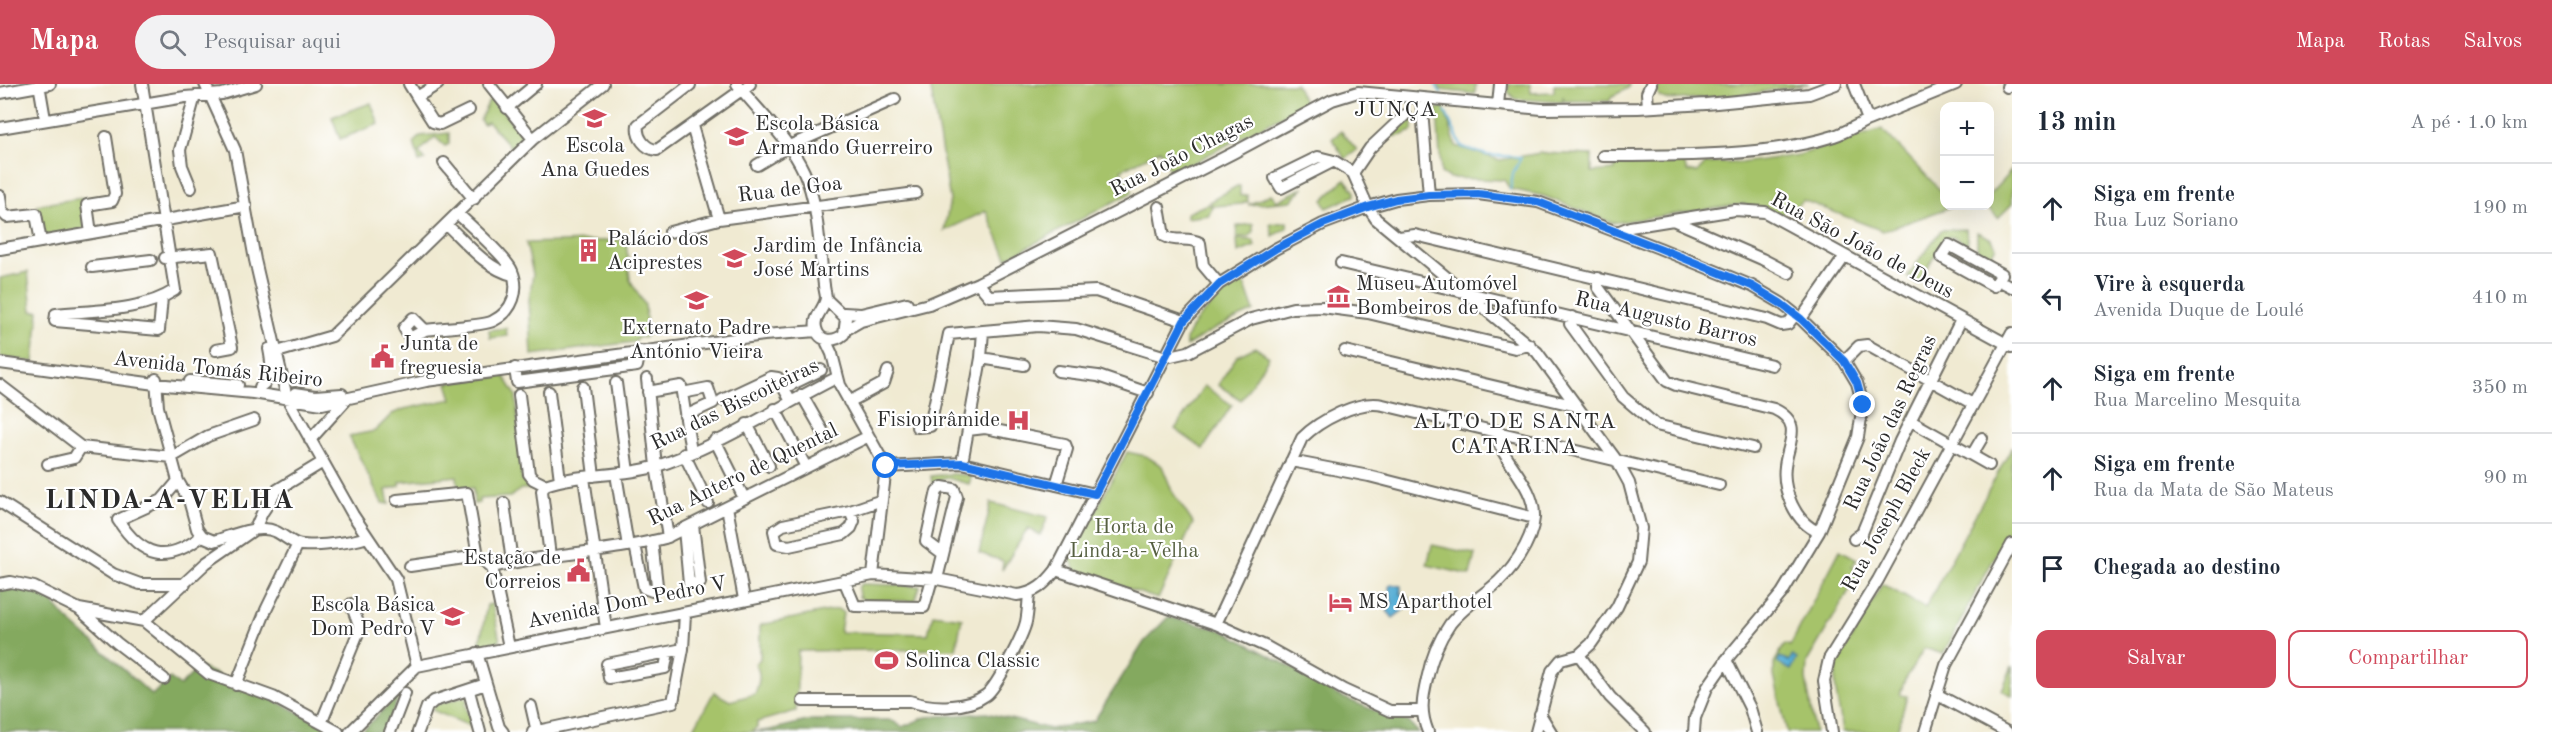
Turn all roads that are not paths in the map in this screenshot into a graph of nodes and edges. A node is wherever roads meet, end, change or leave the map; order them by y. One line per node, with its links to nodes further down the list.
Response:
1 (142, 84): 22 (street)
2 (256, 84): 16 (street)
3 (409, 84): 19 (street)
4 (438, 84): 19 (street)
5 (489, 84): 25 (street)
6 (536, 84): 25 (street)
7 (603, 84): 33 (street)
8 (1500, 84): 23 (street)
9 (1651, 84): 24 (street)
10 (1836, 84): 24 (street, Rua João Chagas)
11 (1854, 84): 29 (street)
12 (1956, 84): 29 (street)
13 (43, 85): 17 (street); 28 (street)
14 (690, 85): 30 (street)
15 (743, 86): 30 (street); 34 (street)
16 (207, 89): 18 (street); 45 (street)
17 (0, 93)
18 (195, 96): 22 (street); 40 (street)
19 (417, 97): 26 (street)
20 (1421, 98): 23 (street, Rua João Chagas); 42 (street); 69 (street, Rua João Chagas)
21 (895, 99): 34 (street)
22 (145, 104): 28 (street); 51 (street)
23 (1498, 105): 24 (street, Rua João Chagas)
24 (1648, 107)
25 (507, 108): 33 (street)
26 (469, 110)
27 (1406, 115): 39 (street)
28 (45, 119): 31 (street)
29 (1868, 120): 35 (street)
30 (692, 126): 50 (street)
31 (0, 128)
32 (106, 136): 56 (street)
33 (533, 139): 44 (street)
34 (787, 147): 38 (street); 46 (street)
35 (1603, 156)
36 (1334, 161): 36 (street); 39 (street)
37 (444, 163): 44 (street)
38 (757, 165)
39 (1353, 173): 48 (street)
40 (192, 188)
41 (916, 193): 46 (street, Rua de Goa)
42 (1429, 195): 48 (street); 55 (street)
43 (0, 196): 58 (street)
44 (474, 199): 49 (street)
45 (246, 206): 51 (street); 85 (street)
46 (813, 207): 50 (street, Rua de Goa); 75 (street)
47 (1159, 207): 70 (street)
48 (1368, 207): 57 (street); 70 (street)
49 (458, 214): 53 (street); 66 (street)
50 (719, 219): 54 (street, Rua de Goa)
51 (164, 221): 56 (street); 61 (street)
52 (1675, 221): 55 (street, Rua São João de Deus); 60 (street, Rua São João de Deus); 65 (street)
53 (447, 225): 66 (street); 92 (street)
54 (670, 232)
55 (1617, 232): 78 (street)
56 (91, 233): 58 (street)
57 (1399, 237): 67 (street); 72 (street)
58 (41, 242): 59 (street)
59 (0, 249)
60 (1845, 256): 78 (street); 79 (street, Rua São João de Deus)
61 (168, 258): 74 (street); 90 (street)
62 (151, 260): 64 (street)
63 (1341, 263): 72 (street, Rua Augusto Barros)
64 (92, 267)
65 (1789, 273)
66 (513, 276): 83 (street)
67 (1598, 278): 78 (street); 84 (street)
68 (1998, 280): 68 (street); 71 (street)
69 (978, 283): 73 (street, Rua João Chagas); 80 (street)
70 (1219, 284): 80 (street)
71 (2012, 288)
72 (1466, 293): 77 (street, Rua Augusto Barros); 88 (street)
73 (948, 295): 76 (street, Rua João Chagas); 82 (street, Rua João Chagas)
74 (162, 298): 74 (street)
75 (826, 299): 76 (street); 81 (street)
76 (839, 311): 81 (street, Rua João Chagas); 82 (street)
77 (1572, 317): 84 (street, Rua Augusto Barros); 139 (street)
78 (1798, 317): 95 (street)
79 (1961, 320): 89 (street, Rua São João de Deus); 104 (street, Rua João das Regras)
80 (1184, 321): 93 (street)
81 (822, 329): 82 (street); 102 (street); 118 (street, Avenida Tomás Ribeiro)
82 (847, 329)
83 (425, 330)
84 (1628, 330): 98 (street, Rua Augusto Barros); 172 (street)
85 (272, 331): 92 (street); 108 (street)
86 (983, 331): 93 (street); 94 (street); 129 (street)
87 (2012, 333): 89 (street, Rua Joseph Bleck)
88 (1530, 345): 93 (street); 123 (street)
89 (2009, 345): 122 (street, Rua Joseph Bleck)
90 (216, 350)
91 (1345, 351): 123 (street)
92 (277, 352): 115 (street)
93 (1166, 357): 114 (street)
94 (981, 358): 97 (street); 130 (street)
95 (1844, 361): 104 (street); 172 (street)
96 (6, 364): 105 (street, Avenida Tomás Ribeiro); 107 (street)
97 (1024, 365)
98 (1772, 365)
99 (821, 370): 110 (street)
100 (888, 371): 121 (street)
101 (1058, 371): 114 (street)
102 (836, 378): 117 (street, Rua das Biscoiteiras); 121 (street)
103 (648, 379): 113 (street)
104 (1930, 380): 122 (street); 127 (street, Rua João das Regras)
105 (156, 381): 108 (street, Avenida Tomás Ribeiro); 115 (street, Avenida Tomás Ribeiro); 142 (street)
106 (616, 383): 153 (street)
107 (1, 386): 138 (street)
108 (260, 387): 115 (street, Avenida Tomás Ribeiro)
109 (583, 387): 154 (street)
110 (784, 388): 119 (street); 120 (street)
111 (681, 389): 113 (street); 125 (street); 125 (street)
112 (549, 392): 155 (street)
113 (648, 392): 149 (street)
114 (1148, 393): 161 (street)
115 (286, 395): 118 (street, Avenida Tomás Ribeiro); 135 (street)
116 (519, 395): 158 (street)
117 (802, 395): 120 (street, Rua das Biscoiteiras); 134 (street)
118 (351, 396): 135 (street)
119 (722, 400)
120 (791, 401): 124 (street, Rua das Biscoiteiras)
121 (849, 402): 132 (street)
122 (1973, 404): 137 (street, Rua Joseph Bleck)
123 (1577, 406): 144 (street)
124 (774, 409): 128 (street, Rua das Biscoiteiras); 152 (street)
125 (685, 416): 140 (street)
126 (254, 420): 142 (street)
127 (1911, 421): 137 (street); 176 (street, Rua João das Regras)
128 (747, 424): 136 (street, Rua das Biscoiteiras); 150 (street)
129 (917, 427)
130 (968, 430): 146 (street); 159 (street)
131 (1497, 431): 143 (street); 144 (street); 170 (street)
132 (867, 437): 151 (street); 152 (street, Rua Antero de Quental)
133 (1982, 438): 141 (street)
134 (827, 439)
135 (310, 440): 145 (street)
136 (715, 440): 140 (street, Rua das Biscoiteiras); 162 (street)
137 (1952, 443): 141 (street); 234 (street, Rua Joseph Bleck)
138 (81, 447): 142 (street); 147 (street)
139 (1753, 448)
140 (687, 453): 149 (street, Rua das Biscoiteiras); 167 (street)
141 (1972, 455): 148 (street)
142 (172, 457): 157 (street)
143 (1291, 461): 170 (street); 200 (street)
144 (1617, 461): 160 (street); 206 (street)
145 (322, 462): 171 (street); 174 (street)
146 (962, 463): 151 (street); 159 (street)
147 (48, 464)
148 (1989, 465)
149 (656, 466): 153 (street, Rua das Biscoiteiras); 175 (street)
150 (770, 466)
151 (886, 466): 164 (street)
152 (806, 467): 162 (street, Rua Antero de Quental)
153 (628, 472): 154 (street, Rua das Biscoiteiras)
154 (589, 477): 155 (street, Rua das Biscoiteiras); 181 (street)
155 (560, 480): 158 (street, Rua das Biscoiteiras)
156 (617, 480): 179 (street)
157 (178, 481): 173 (street); 173 (street)
158 (545, 485): 184 (street)
159 (1056, 485): 161 (street)
160 (1719, 485)
161 (1095, 494): 188 (street)
162 (744, 498): 168 (street, Rua Antero de Quental)
163 (397, 500): 183 (street)
164 (882, 500): 169 (street); 189 (street)
165 (0, 502): 193 (street)
166 (504, 503): 185 (street)
167 (708, 503)
168 (727, 507): 175 (street, Rua Antero de Quental); 195 (street)
169 (850, 511): 169 (street)
170 (1534, 518): 217 (street)
171 (255, 529): 173 (street); 178 (street); 193 (street)
172 (1819, 532): 207 (street)
173 (202, 536)
174 (367, 537): 178 (street); 208 (street)
175 (668, 537): 177 (street, Rua Antero de Quental)
176 (1854, 539)
177 (652, 541): 179 (street, Rua Antero de Quental); 179 (street)
178 (298, 544): 210 (street)
179 (632, 545): 181 (street, Rua Antero de Quental)
180 (2011, 549): 214 (street)
181 (593, 550): 184 (street, Rua Antero de Quental); 201 (street)
182 (942, 553): 182 (street); 190 (street)
183 (478, 556): 186 (street); 187 (street)
184 (550, 556): 185 (street, Rua Antero de Quental)
185 (512, 562): 187 (street, Rua Antero de Quental)
186 (410, 566)
187 (492, 567): 202 (street)
188 (1056, 570): 194 (street); 200 (street)
189 (873, 575): 190 (street, Avenida Dom Pedro V); 191 (street, Avenida Dom Pedro V)
190 (935, 579): 191 (street); 194 (street, Avenida Dom Pedro V)
191 (844, 580): 195 (street, Avenida Dom Pedro V)
192 (0, 584): 197 (street)
193 (185, 584): 199 (street)
194 (1029, 594): 215 (street)
195 (744, 599): 198 (street, Avenida Dom Pedro V)
196 (351, 604): 219 (street)
197 (79, 609): 199 (street); 209 (street)
198 (685, 613): 201 (street, Avenida Dom Pedro V); 203 (street)
199 (144, 621): 210 (street)
200 (1216, 624): 217 (street)
201 (606, 628): 202 (street, Avenida Dom Pedro V)
202 (509, 647): 205 (street, Avenida Dom Pedro V)
203 (683, 649): 204 (street); 227 (street)
204 (669, 652): 204 (street)
205 (477, 653): 208 (street, Avenida Dom Pedro V); 211 (street)
206 (1579, 655): 218 (street); 231 (street)
207 (1726, 660): 232 (street); 233 (street)
208 (417, 666): 221 (street)
209 (164, 679)
210 (236, 684): 219 (street)
211 (486, 684): 212 (street); 225 (street)
212 (469, 691): 223 (street); 224 (street)
213 (405, 693): 222 (street)
214 (1936, 694): 235 (street); 236 (street)
215 (803, 701)
216 (531, 706): 227 (street)
217 (1421, 711): 228 (street)
218 (1540, 714): 229 (street); 230 (street)
219 (322, 722): 220 (street)
220 (338, 732)
221 (350, 732)
222 (390, 732)
223 (418, 732)
224 (480, 732)
225 (503, 732)
226 (533, 732): 227 (street)
227 (538, 732)
228 (1428, 732)
229 (1536, 732)
230 (1551, 732)
231 (1645, 732)
232 (1694, 732)
233 (1757, 732)
234 (1832, 732)
235 (1925, 732)
236 (2007, 732)

